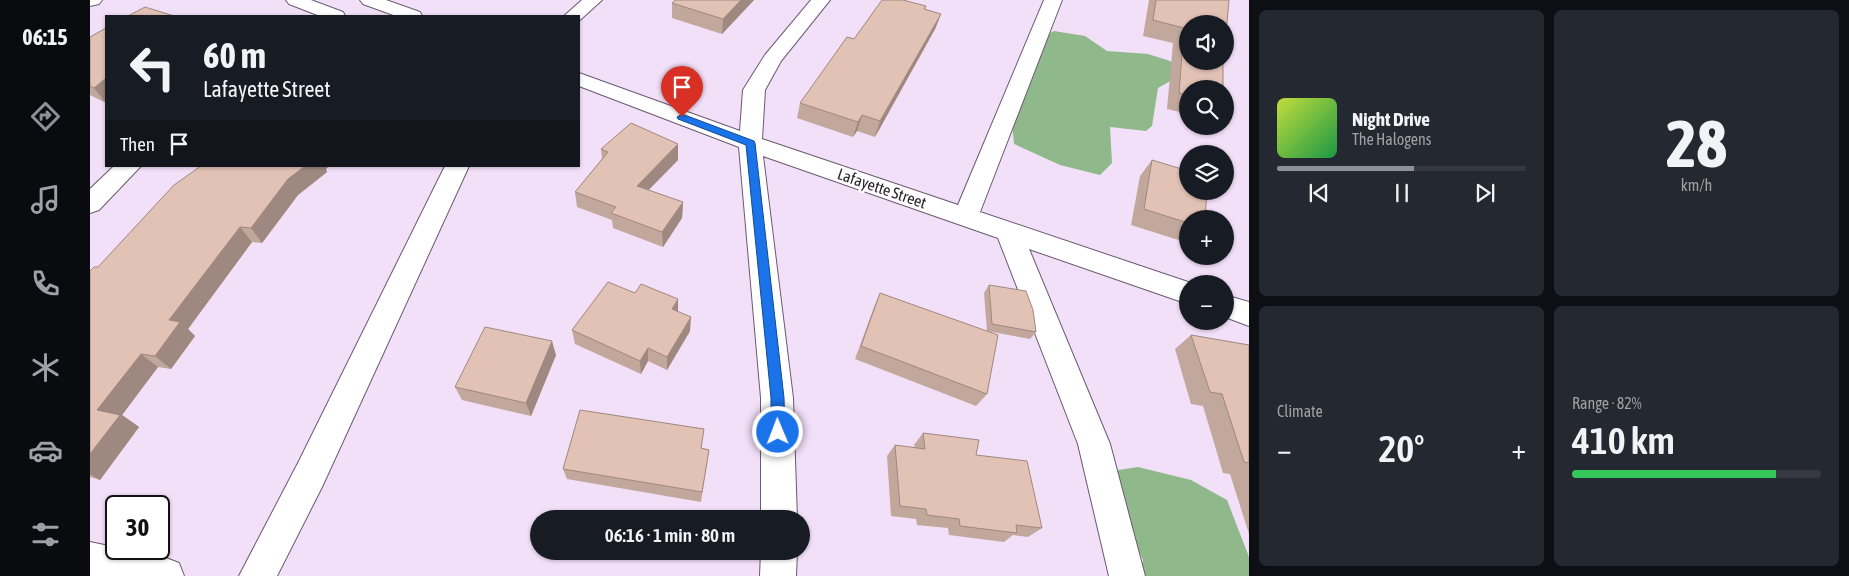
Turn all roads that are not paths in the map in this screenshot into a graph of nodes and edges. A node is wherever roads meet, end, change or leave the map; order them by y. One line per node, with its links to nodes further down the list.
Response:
1 (295, 0): 7 (street)
2 (361, 0): 8 (street)
3 (369, 0): 9 (street)
4 (593, 0): 10 (street)
5 (821, 0): 12 (street)
6 (1053, 0): 16 (street)
7 (333, 15)
8 (338, 15)
9 (410, 15)
10 (574, 15)
11 (580, 79): 12 (street, Lafayette Street)
12 (750, 143): 16 (street, Lafayette Street); 21 (street)
13 (128, 167): 15 (street)
14 (457, 167): 25 (street)
15 (90, 204)
16 (965, 217): 17 (street, Lafayette Street)
17 (1009, 232): 18 (street, Lafayette Street); 27 (street)
18 (1179, 290)
19 (1234, 309): 20 (street)
20 (1249, 314)
21 (779, 510)
22 (90, 560): 24 (street)
23 (779, 560): 26 (street)
24 (166, 576)
25 (257, 576)
26 (778, 576)
27 (1127, 576)

